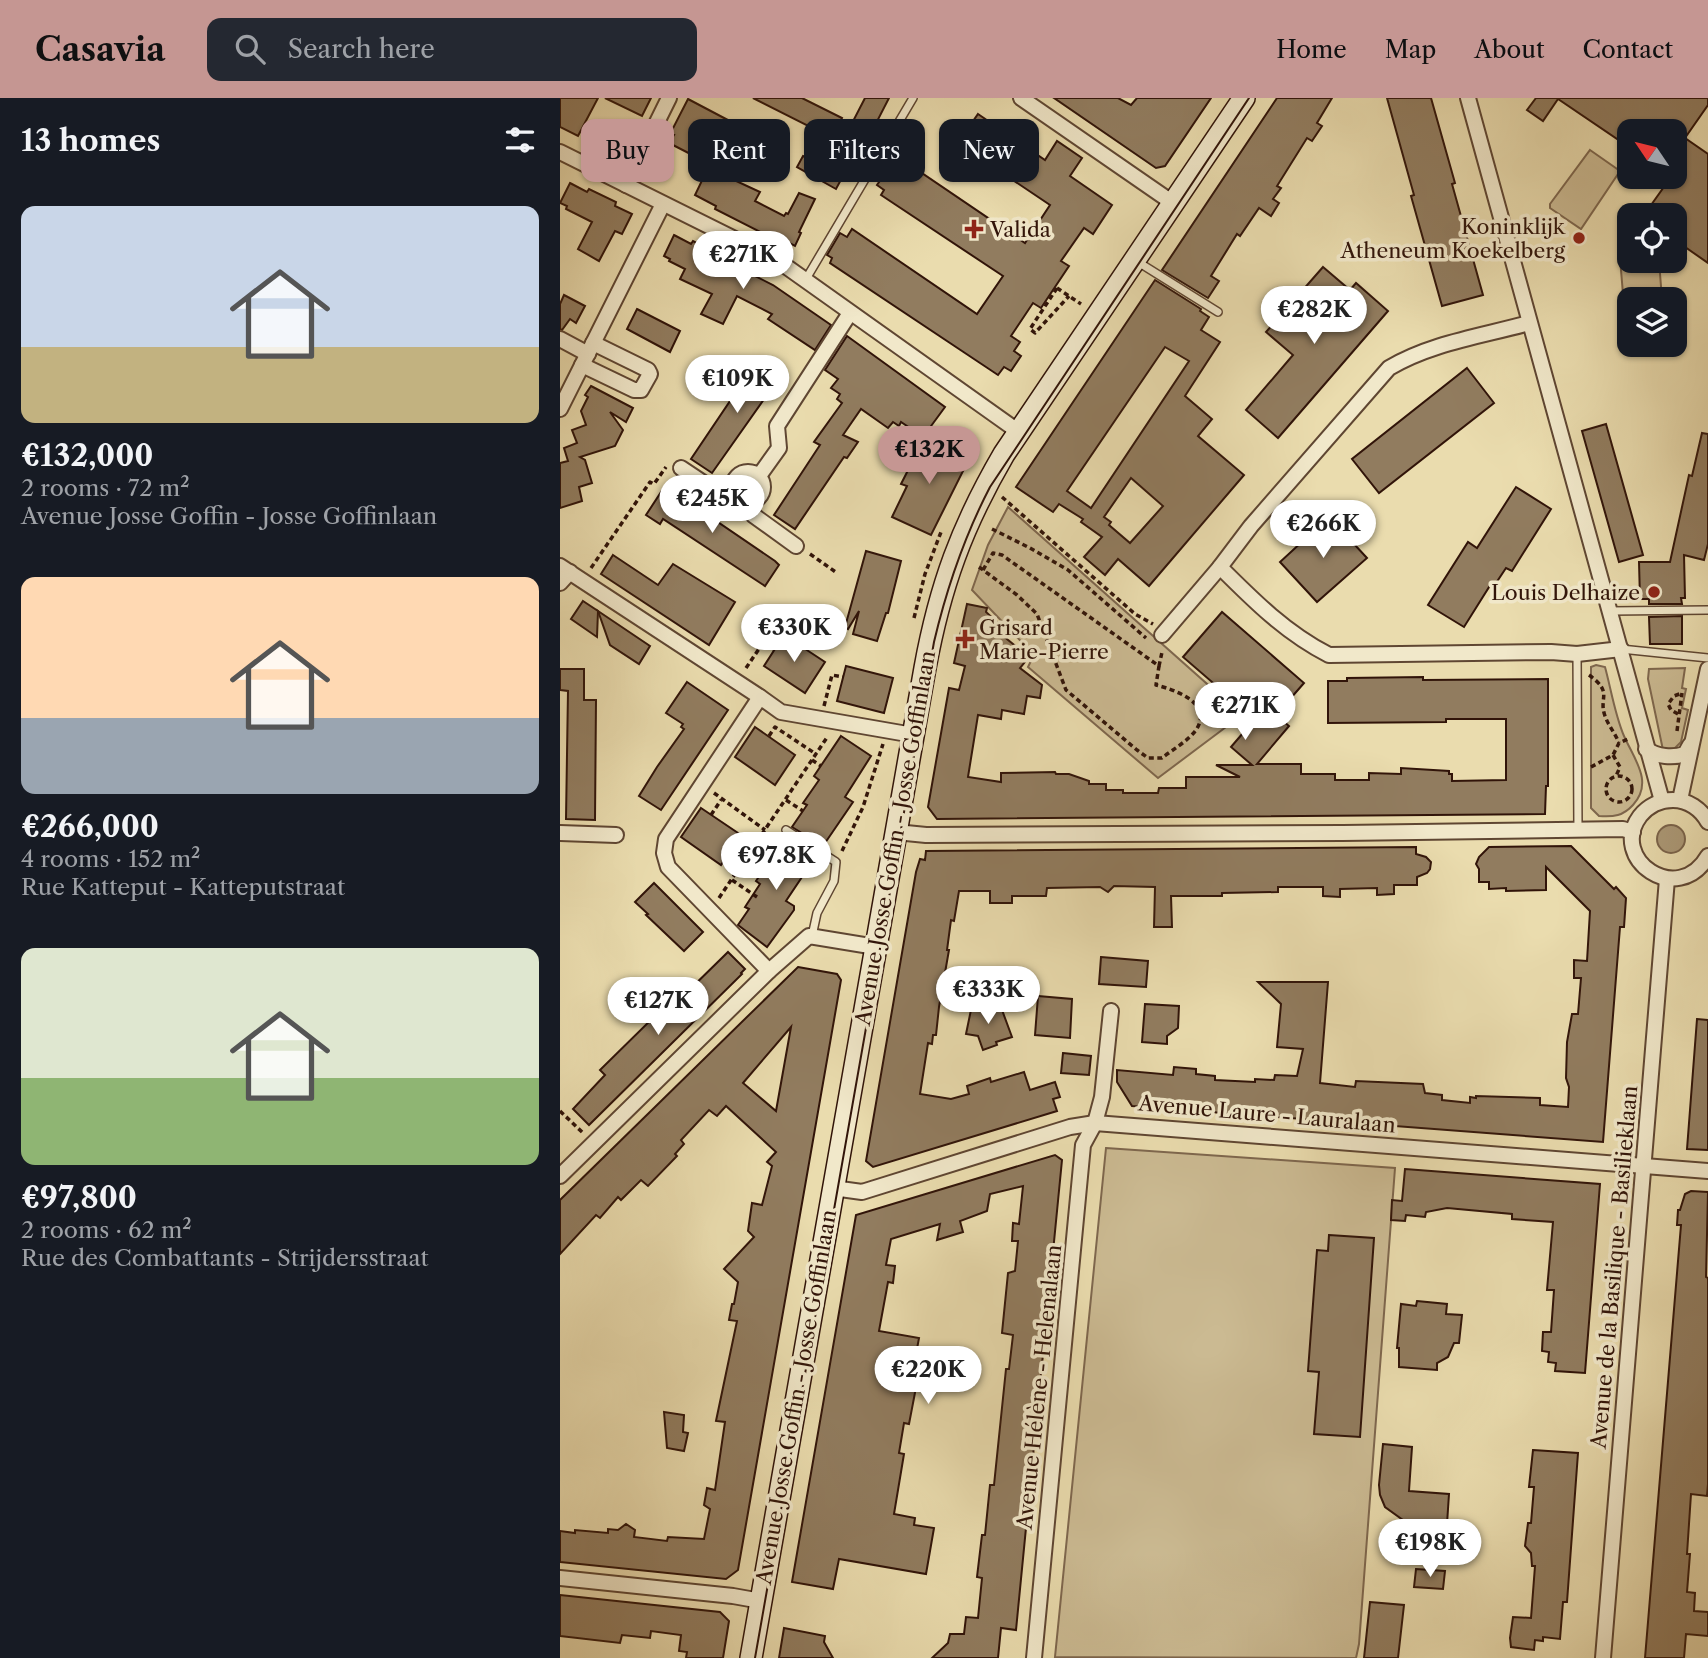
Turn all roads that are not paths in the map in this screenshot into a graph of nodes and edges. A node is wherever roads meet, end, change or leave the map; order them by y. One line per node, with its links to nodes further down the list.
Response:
1 (669, 98): 7 (street)
2 (914, 98): 11 (lane)
3 (1021, 98): 8 (street)
4 (1244, 98): 8 (main road, Avenue Josse Goffin - Josse Goffinlaan)
5 (1468, 98): 14 (street)
6 (560, 152): 7 (street)
7 (626, 185): 9 (street)
8 (1173, 203): 10 (main road, Avenue Josse Goffin - Josse Goffinlaan)
9 (663, 204): 11 (street); 16 (street)
10 (1135, 259): 12 (lane); 18 (main road, Avenue Josse Goffin - Josse Goffinlaan)
11 (806, 279): 13 (street)
12 (1218, 312)
13 (850, 313): 18 (street); 20 (street)
14 (1529, 323): 24 (street); 27 (street)
15 (560, 339): 16 (street)
16 (588, 354): 17 (street)
17 (560, 409)
18 (1019, 432): 34 (main road, Avenue Josse Goffin - Josse Goffinlaan)
19 (681, 468): 21 (street)
20 (759, 476): 21 (street); 22 (street)
21 (734, 493): 22 (street)
22 (750, 502): 23 (street)
23 (796, 546)
24 (1220, 567): 28 (street); 30 (street)
25 (563, 574): 33 (street)
26 (1708, 610): 27 (lane)
27 (1611, 611): 29 (street)
28 (1161, 635)
29 (1620, 649): 30 (street); 31 (lane); 36 (street)
30 (1577, 654): 40 (lane)
31 (1708, 658)
32 (1708, 669): 35 (street)
33 (760, 698): 34 (street); 50 (street)
34 (913, 735): 43 (main road, Avenue Josse Goffin - Josse Goffinlaan)
35 (1686, 738): 36 (street); 37 (street)
36 (1640, 745): 38 (street)
37 (1679, 800): 38 (street); 39 (street)
38 (1662, 801): 44 (street)
39 (1708, 822)
40 (1578, 829): 43 (street); 44 (street)
41 (786, 830): 48 (lane)
42 (609, 831): 45 (street)
43 (896, 832): 49 (main road, Avenue Josse Goffin - Josse Goffinlaan)
44 (1633, 832): 47 (street)
45 (560, 833)
46 (1708, 856): 47 (street)
47 (1667, 879): 53 (street, Avenue de la Basilique - Basilieklaan)
48 (812, 937): 49 (street); 50 (street)
49 (876, 947): 56 (main road, Avenue Josse Goffin - Josse Goffinlaan)
50 (769, 971): 55 (street)
51 (1111, 1011): 52 (street, Avenue Hélène - Helenalaan)
52 (1095, 1123): 53 (street, Avenue Laure - Lauralaan); 56 (street, Avenue Laure - Lauralaan); 60 (street, Avenue Hélène - Helenalaan)
53 (1643, 1166): 54 (street, Avenue Laure - Lauralaan); 61 (street, Avenue de la Basilique - Basilieklaan)
54 (1708, 1171)
55 (560, 1175)
56 (833, 1188): 58 (main road, Avenue Josse Goffin - Josse Goffinlaan)
57 (560, 1578): 58 (street)
58 (761, 1601): 59 (main road, Avenue Josse Goffin - Josse Goffinlaan)
59 (751, 1658)
60 (1034, 1658)
61 (1603, 1658)

